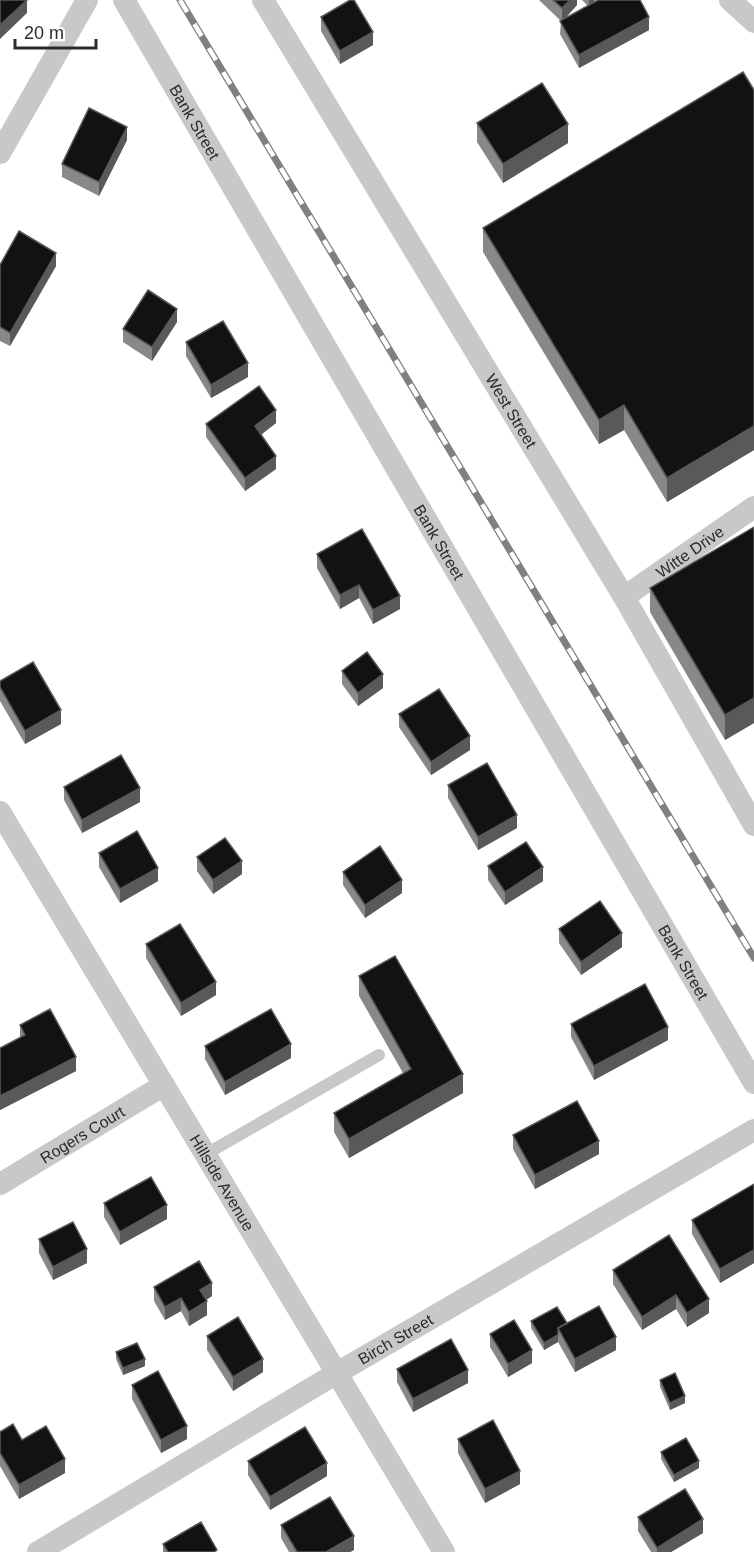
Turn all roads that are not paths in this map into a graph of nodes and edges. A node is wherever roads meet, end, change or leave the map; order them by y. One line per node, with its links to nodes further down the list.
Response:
1 (87, 0): 6 (street)
2 (124, 0): 12 (street, Bank Street)
3 (264, 0): 8 (street, West Street)
4 (730, 0): 5 (street)
5 (754, 22)
6 (0, 153)
7 (754, 507): 8 (street, Witte Drive)
8 (624, 597): 10 (street, West Street)
9 (0, 812): 13 (street, Hillside Avenue)
10 (754, 825)
11 (379, 1054): 15 (lane)
12 (754, 1083)
13 (164, 1085): 15 (street, Hillside Avenue); 16 (street, Rogers Court)
14 (754, 1130): 17 (street, Birch Street)
15 (206, 1154): 17 (street, Hillside Avenue)
16 (0, 1184)
17 (337, 1373): 18 (street, Birch Street); 19 (street, Hillside Avenue)
18 (38, 1552)
19 (444, 1552)

